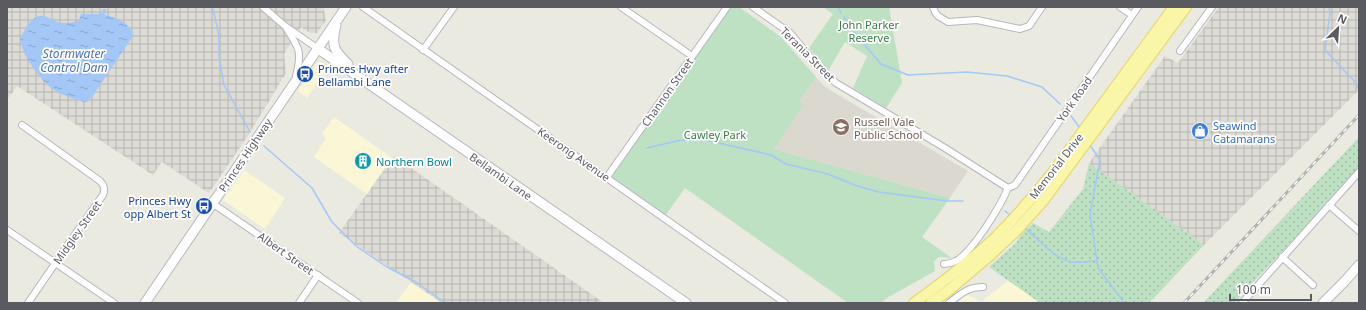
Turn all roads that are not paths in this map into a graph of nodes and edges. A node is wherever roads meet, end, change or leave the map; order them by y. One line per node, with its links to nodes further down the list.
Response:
1 (263, 7): 17 (street)
2 (346, 7): 16 (main road, Princes Highway)
3 (363, 7): 19 (street, Keerong Avenue)
4 (454, 7): 19 (street)
5 (621, 7): 21 (street)
6 (727, 7): 21 (street, Channon Street)
7 (753, 7): 28 (street, Terania Street)
8 (933, 7): 9 (street)
9 (1042, 7)
10 (1120, 7): 15 (street)
11 (1138, 7): 15 (street, York Road)
12 (1174, 7): 25 (main road, Memorial Drive)
13 (1186, 7): 25 (main road, Memorial Drive)
14 (1212, 7): 20 (street)
15 (1132, 15): 28 (street, York Road)
16 (337, 20): 18 (main road, Princes Highway); 23 (main road)
17 (285, 26): 18 (street); 22 (street)
18 (317, 48): 22 (main road, Princes Highway); 23 (main road, Bellambi Lane)
19 (423, 50): 27 (street, Keerong Avenue)
20 (1180, 51)
21 (692, 56): 27 (street, Channon Street)
22 (295, 80): 29 (main road, Princes Highway)
23 (376, 89): 46 (main road, Bellambi Lane)
24 (22, 125): 35 (street, Midgley Street)
25 (1087, 134): 31 (main road, Memorial Drive)
26 (1359, 172): 30 (street)
27 (606, 177): 47 (street, Keerong Avenue)
28 (1008, 188): 36 (street, York Road)
29 (212, 203): 38 (street, Albert Street); 43 (main road, Princes Highway)
30 (1329, 205): 33 (street); 34 (street)
31 (1012, 227): 48 (main road, Memorial Drive); 49 (main road, Memorial Drive)
32 (7, 230): 35 (street)
33 (1359, 231)
34 (1282, 257): 39 (street); 51 (street)
35 (55, 263): 41 (street, Midgley Street); 42 (street)
36 (944, 264)
37 (1359, 265): 52 (main road)
38 (318, 275): 44 (street); 45 (street, Albert Street)
39 (1313, 285)
40 (983, 287): 50 (street)
41 (28, 303)
42 (114, 303)
43 (145, 303)
44 (299, 303)
45 (358, 303)
46 (686, 303)
47 (785, 303)
48 (914, 303)
49 (931, 303)
50 (949, 303)
51 (1243, 303)
52 (1323, 303)

